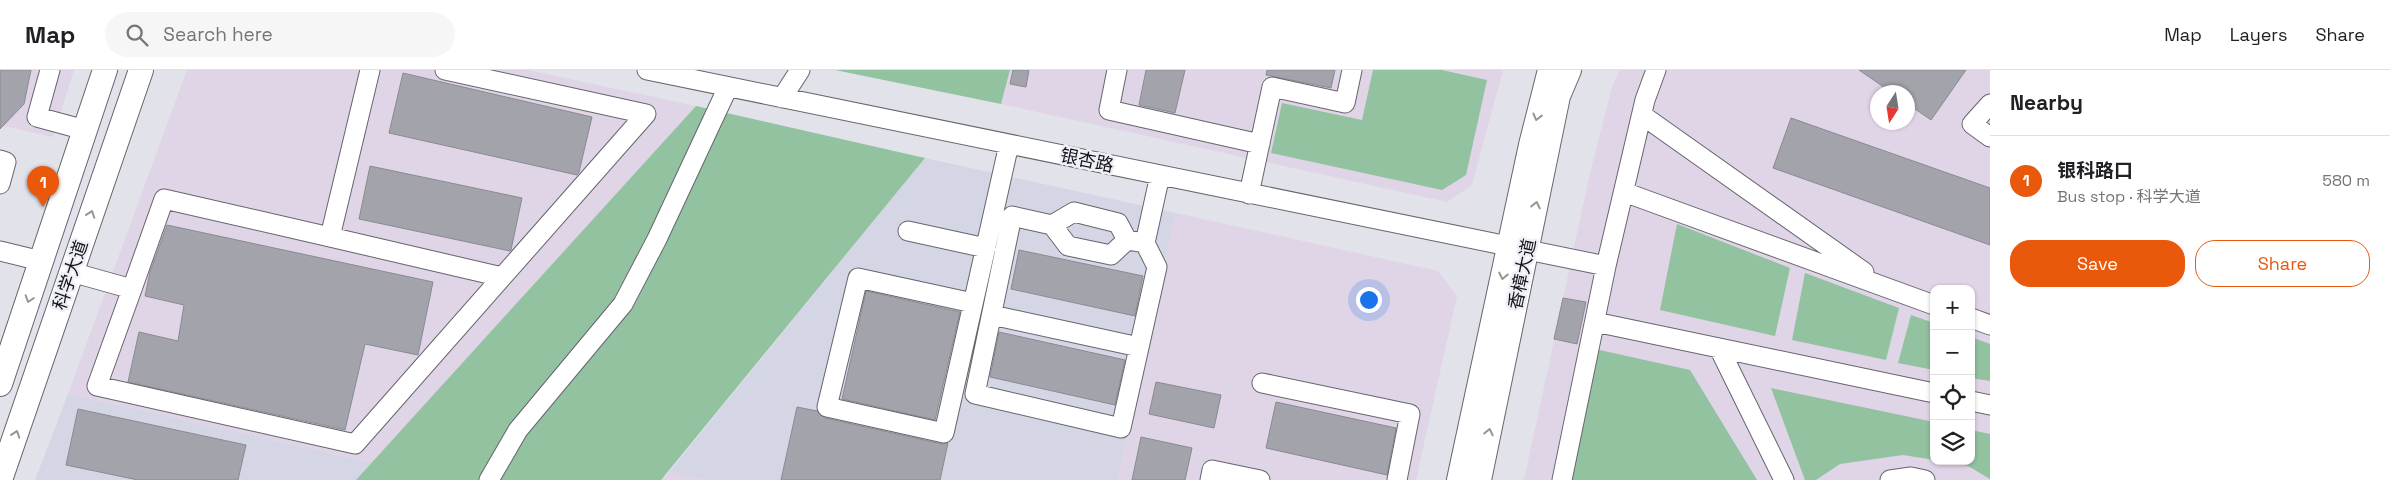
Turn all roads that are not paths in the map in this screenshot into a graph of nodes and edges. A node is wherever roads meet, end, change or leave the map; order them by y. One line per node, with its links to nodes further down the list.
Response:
1 (50, 70): 18 (street)
2 (105, 70): 18 (main road, 科学大道)
3 (141, 70): 36 (main road, 科学大道, one-way to 3)
4 (370, 70): 29 (street)
5 (445, 70): 37 (street)
6 (647, 70): 13 (street, 银杏路)
7 (800, 70): 15 (street)
8 (1117, 70): 21 (street)
9 (1352, 70): 21 (street)
10 (1550, 70): 32 (main road, 香樟大道, one-way to 32)
11 (1569, 70): 32 (main road, 香樟大道, one-way to 11)
12 (1656, 70): 17 (street)
13 (686, 74): 14 (street, 银杏路)
14 (728, 87): 15 (street, 银杏路); 54 (street)
15 (782, 98): 20 (street, 银杏路)
16 (1990, 104): 19 (street)
17 (1642, 115): 25 (street); 38 (street)
18 (85, 130): 34 (main road, 科学大道)
19 (1990, 137)
20 (1009, 144): 23 (street, 银杏路); 31 (street)
21 (1260, 144): 26 (street)
22 (0, 160): 24 (street)
23 (1160, 175): 26 (street, 银杏路); 30 (street)
24 (0, 184)
25 (1624, 192): 35 (street); 38 (street)
26 (1249, 194): 32 (street, 银杏路)
27 (1052, 225): 30 (street); 30 (street); 42 (street)
28 (908, 231): 31 (street)
29 (330, 238): 37 (street); 39 (street)
30 (1136, 242): 46 (street)
31 (986, 248): 40 (street)
32 (1518, 248): 35 (street, 银杏路); 58 (main road, 香樟大道, one-way to 58); 59 (main road, 香樟大道, one-way to 32)
33 (0, 251): 34 (street)
34 (42, 261): 48 (main road, 科学大道, one-way to 48)
35 (1606, 266): 44 (street)
36 (72, 272): 39 (street); 53 (main road, 科学大道, one-way to 36)
37 (502, 278): 39 (street)
38 (1886, 287): 41 (street)
39 (132, 288)
40 (973, 303): 40 (street)
41 (1930, 304)
42 (992, 315): 46 (street); 46 (street)
43 (1975, 319): 45 (street)
44 (1595, 322): 47 (street); 60 (street)
45 (1990, 325)
46 (1139, 347)
47 (1720, 348): 50 (street); 61 (street)
48 (2, 373)
49 (1262, 383): 57 (street)
50 (1930, 392)
51 (1975, 402): 52 (street)
52 (1990, 405)
53 (0, 480)
54 (489, 480)
55 (1210, 480): 56 (street)
56 (1260, 480)
57 (1397, 480)
58 (1459, 480)
59 (1479, 480)
60 (1562, 480)
61 (1784, 480)
62 (1890, 480): 63 (street)
63 (1924, 480)

